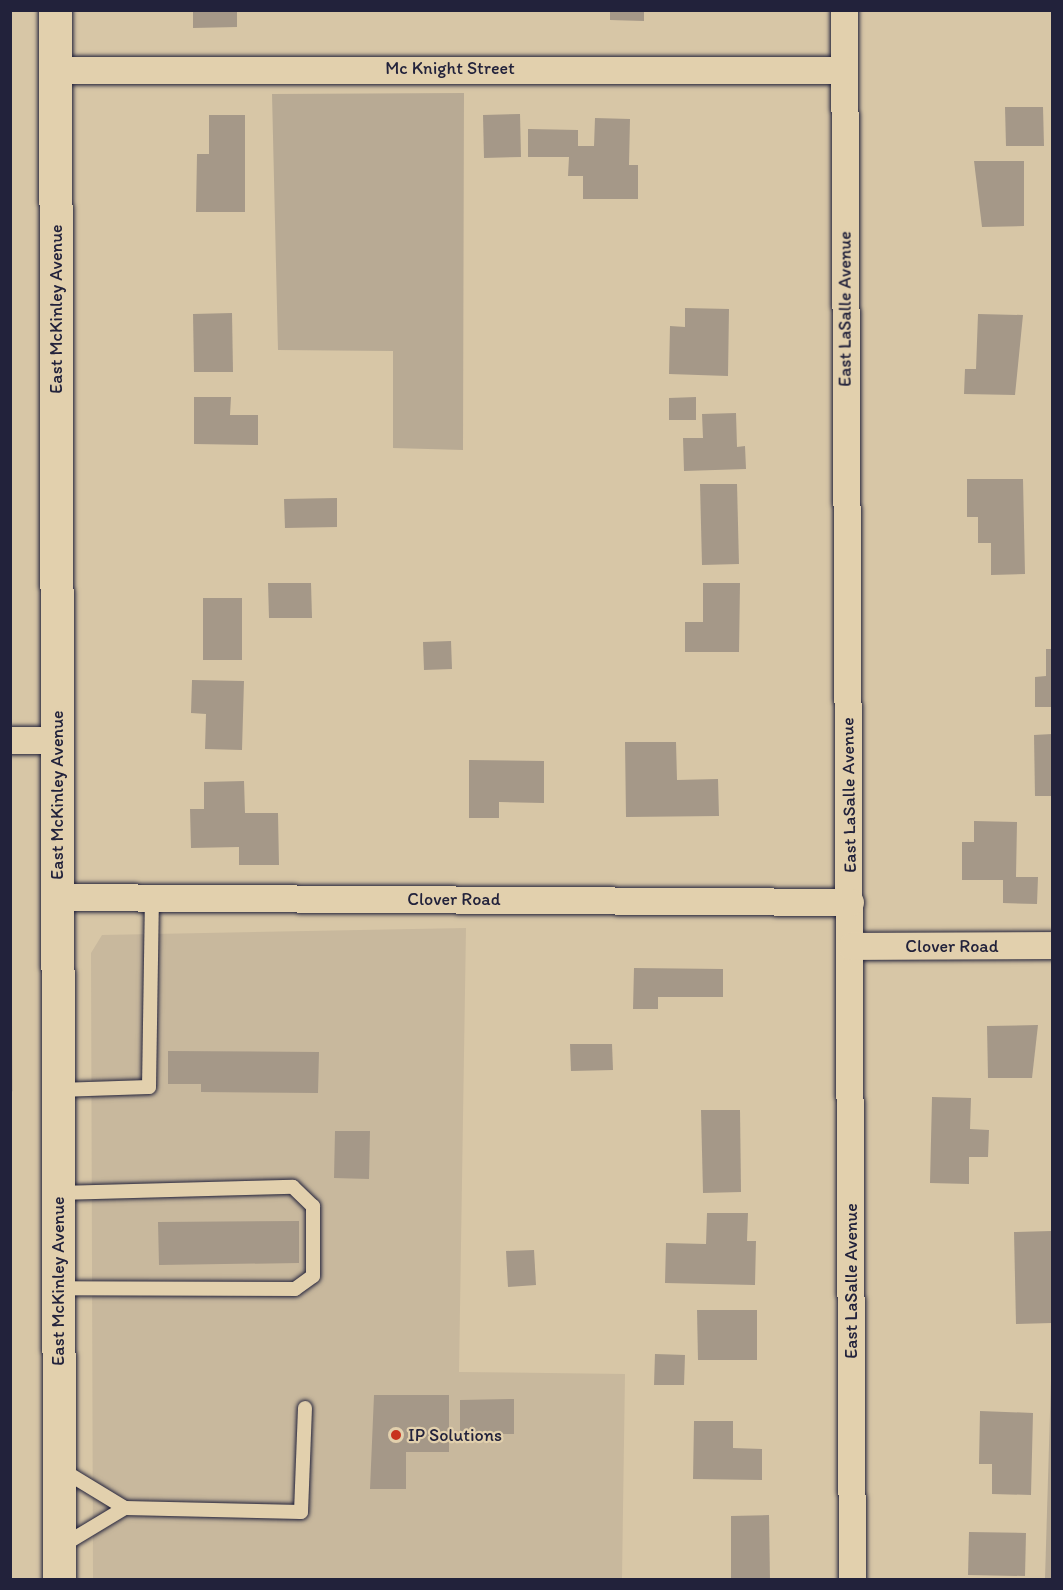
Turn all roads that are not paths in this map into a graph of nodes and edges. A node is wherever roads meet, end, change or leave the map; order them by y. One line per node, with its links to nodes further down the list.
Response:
1 (55, 10): 3 (main road, East McKinley Avenue)
2 (844, 10): 4 (street, East LaSalle Avenue)
3 (55, 70): 4 (street, Mc Knight Street); 6 (main road, East McKinley Avenue)
4 (844, 70): 9 (street, East LaSalle Avenue)
5 (10, 740): 6 (street)
6 (57, 740): 7 (main road, East McKinley Avenue)
7 (57, 897): 8 (street, Clover Road); 12 (main road, East McKinley Avenue)
8 (152, 897): 9 (street, Clover Road); 12 (lane)
9 (850, 902): 11 (street, East LaSalle Avenue)
10 (1053, 945): 11 (street, Clover Road)
11 (851, 946): 20 (street, East LaSalle Avenue)
12 (58, 1090): 13 (main road, East McKinley Avenue)
13 (58, 1193): 14 (main road, East McKinley Avenue); 14 (lane)
14 (58, 1288): 16 (main road, East McKinley Avenue)
15 (305, 1408): 17 (lane)
16 (59, 1468): 17 (lane); 18 (main road, East McKinley Avenue)
17 (125, 1508): 18 (lane)
18 (59, 1548): 19 (main road, East McKinley Avenue)
19 (59, 1580)
20 (852, 1580)

